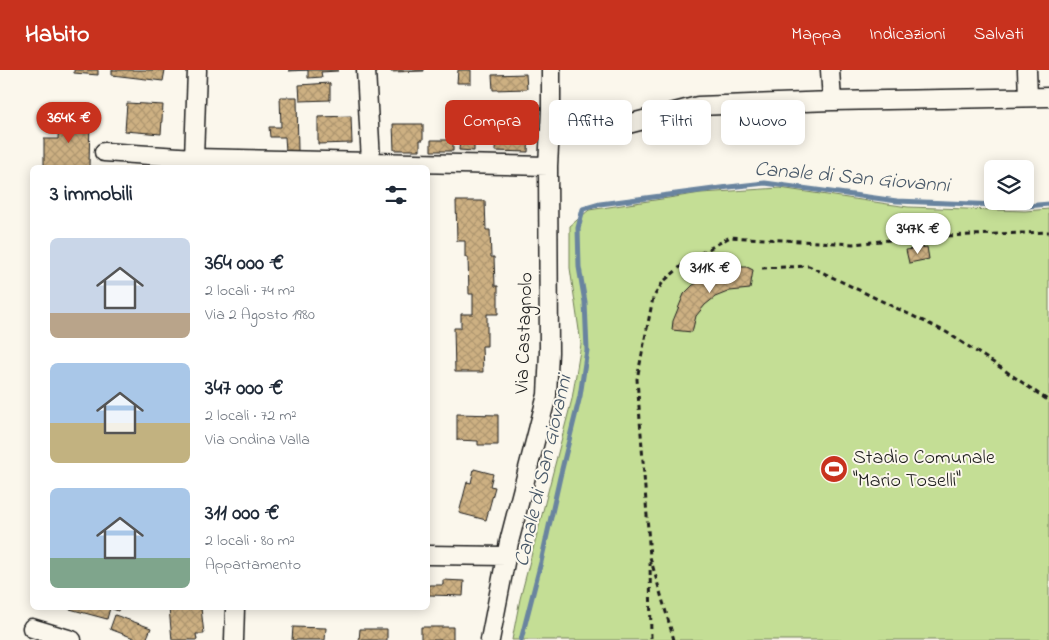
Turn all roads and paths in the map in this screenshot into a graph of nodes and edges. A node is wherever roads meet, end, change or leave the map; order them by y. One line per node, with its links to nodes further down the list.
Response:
1 (198, 70): 14 (street)
2 (366, 70): 13 (street)
3 (551, 70): 8 (street, Via Castagnolo)
4 (830, 70): 9 (street)
5 (1027, 70): 6 (street)
6 (1028, 97): 7 (street); 9 (street)
7 (1049, 97)
8 (550, 100)
9 (832, 101): 10 (street)
10 (632, 123)
11 (549, 145): 15 (street, Via Castagnolo)
12 (104, 152): 14 (street)
13 (371, 161): 14 (street); 15 (street)
14 (195, 163)
15 (548, 166): 20 (street, Via Castagnolo)
16 (1049, 232): 21 (path)
17 (762, 268): 18 (path)
18 (1049, 401)
19 (430, 555): 20 (street)
20 (506, 556): 26 (street, Via Castagnolo)
21 (650, 557): 27 (path); 28 (path)
22 (235, 610): 25 (street)
23 (32, 628): 24 (street)
24 (72, 640)
25 (234, 640)
26 (490, 640)
27 (650, 640)
28 (674, 640)

